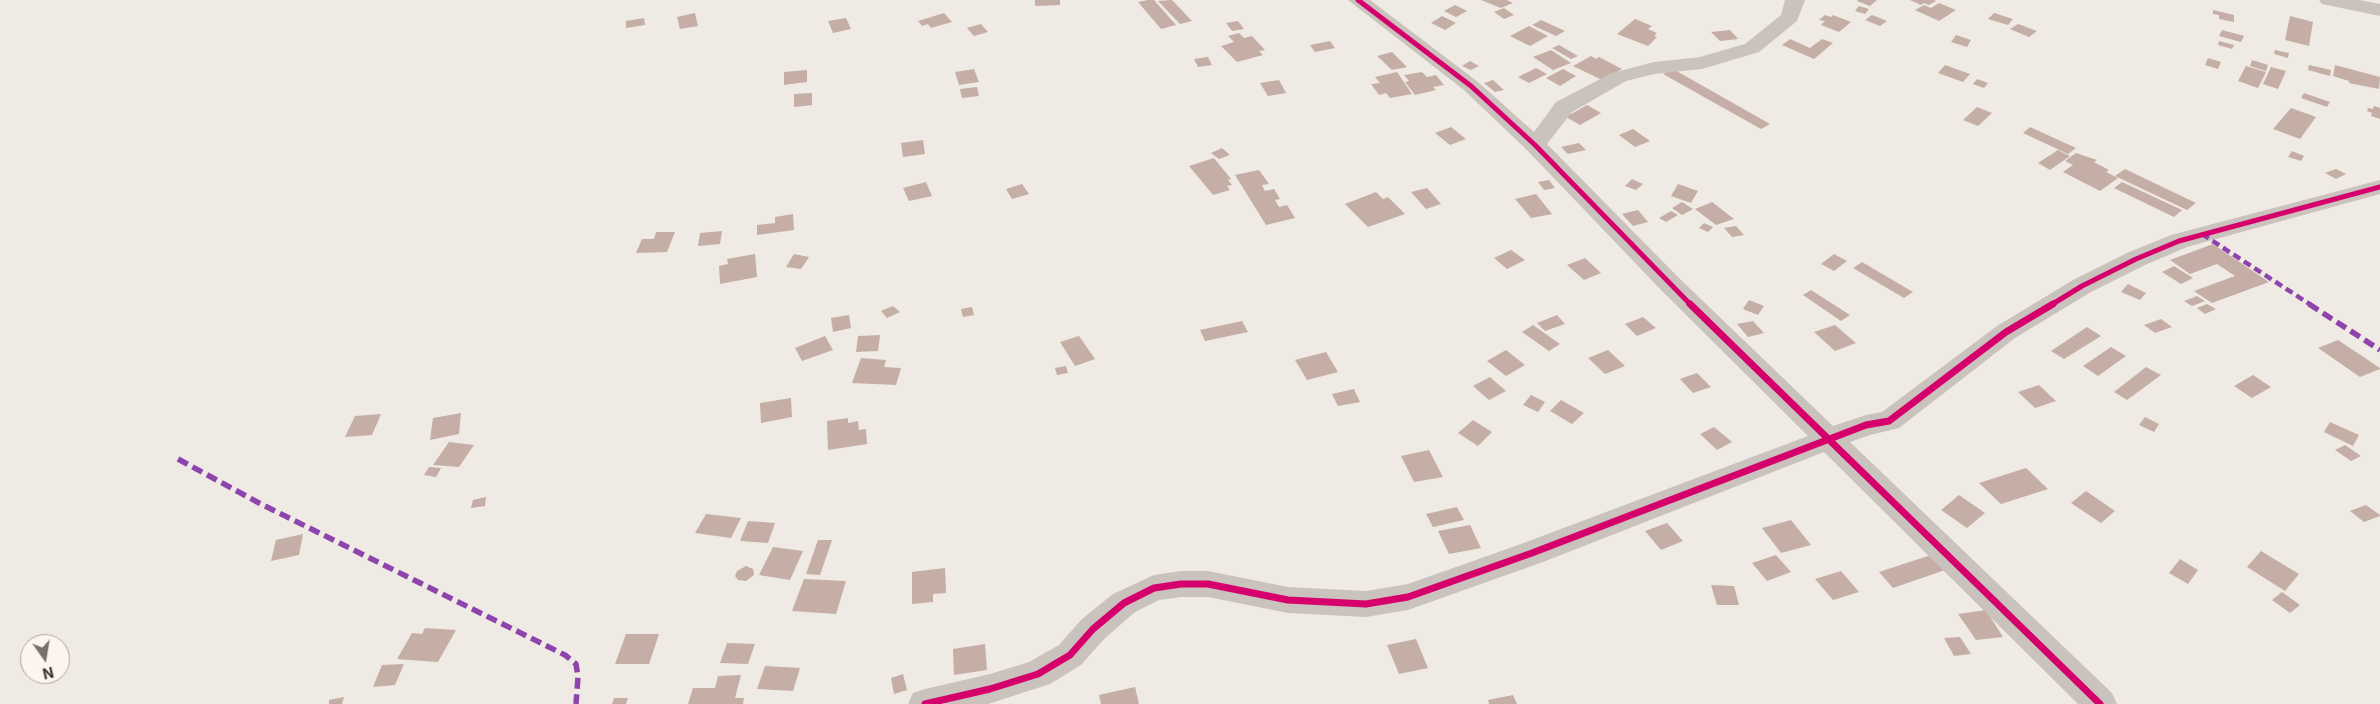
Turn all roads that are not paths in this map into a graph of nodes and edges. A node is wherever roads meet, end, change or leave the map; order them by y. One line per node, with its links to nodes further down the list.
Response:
1 (1358, 0): 5 (street)
2 (1795, 0): 5 (street)
3 (2330, 0): 4 (street)
4 (2380, 10)
5 (1535, 145): 7 (street)
6 (2380, 187): 7 (street)
7 (1829, 440): 8 (street); 9 (street)
8 (925, 704)
9 (2100, 704)

